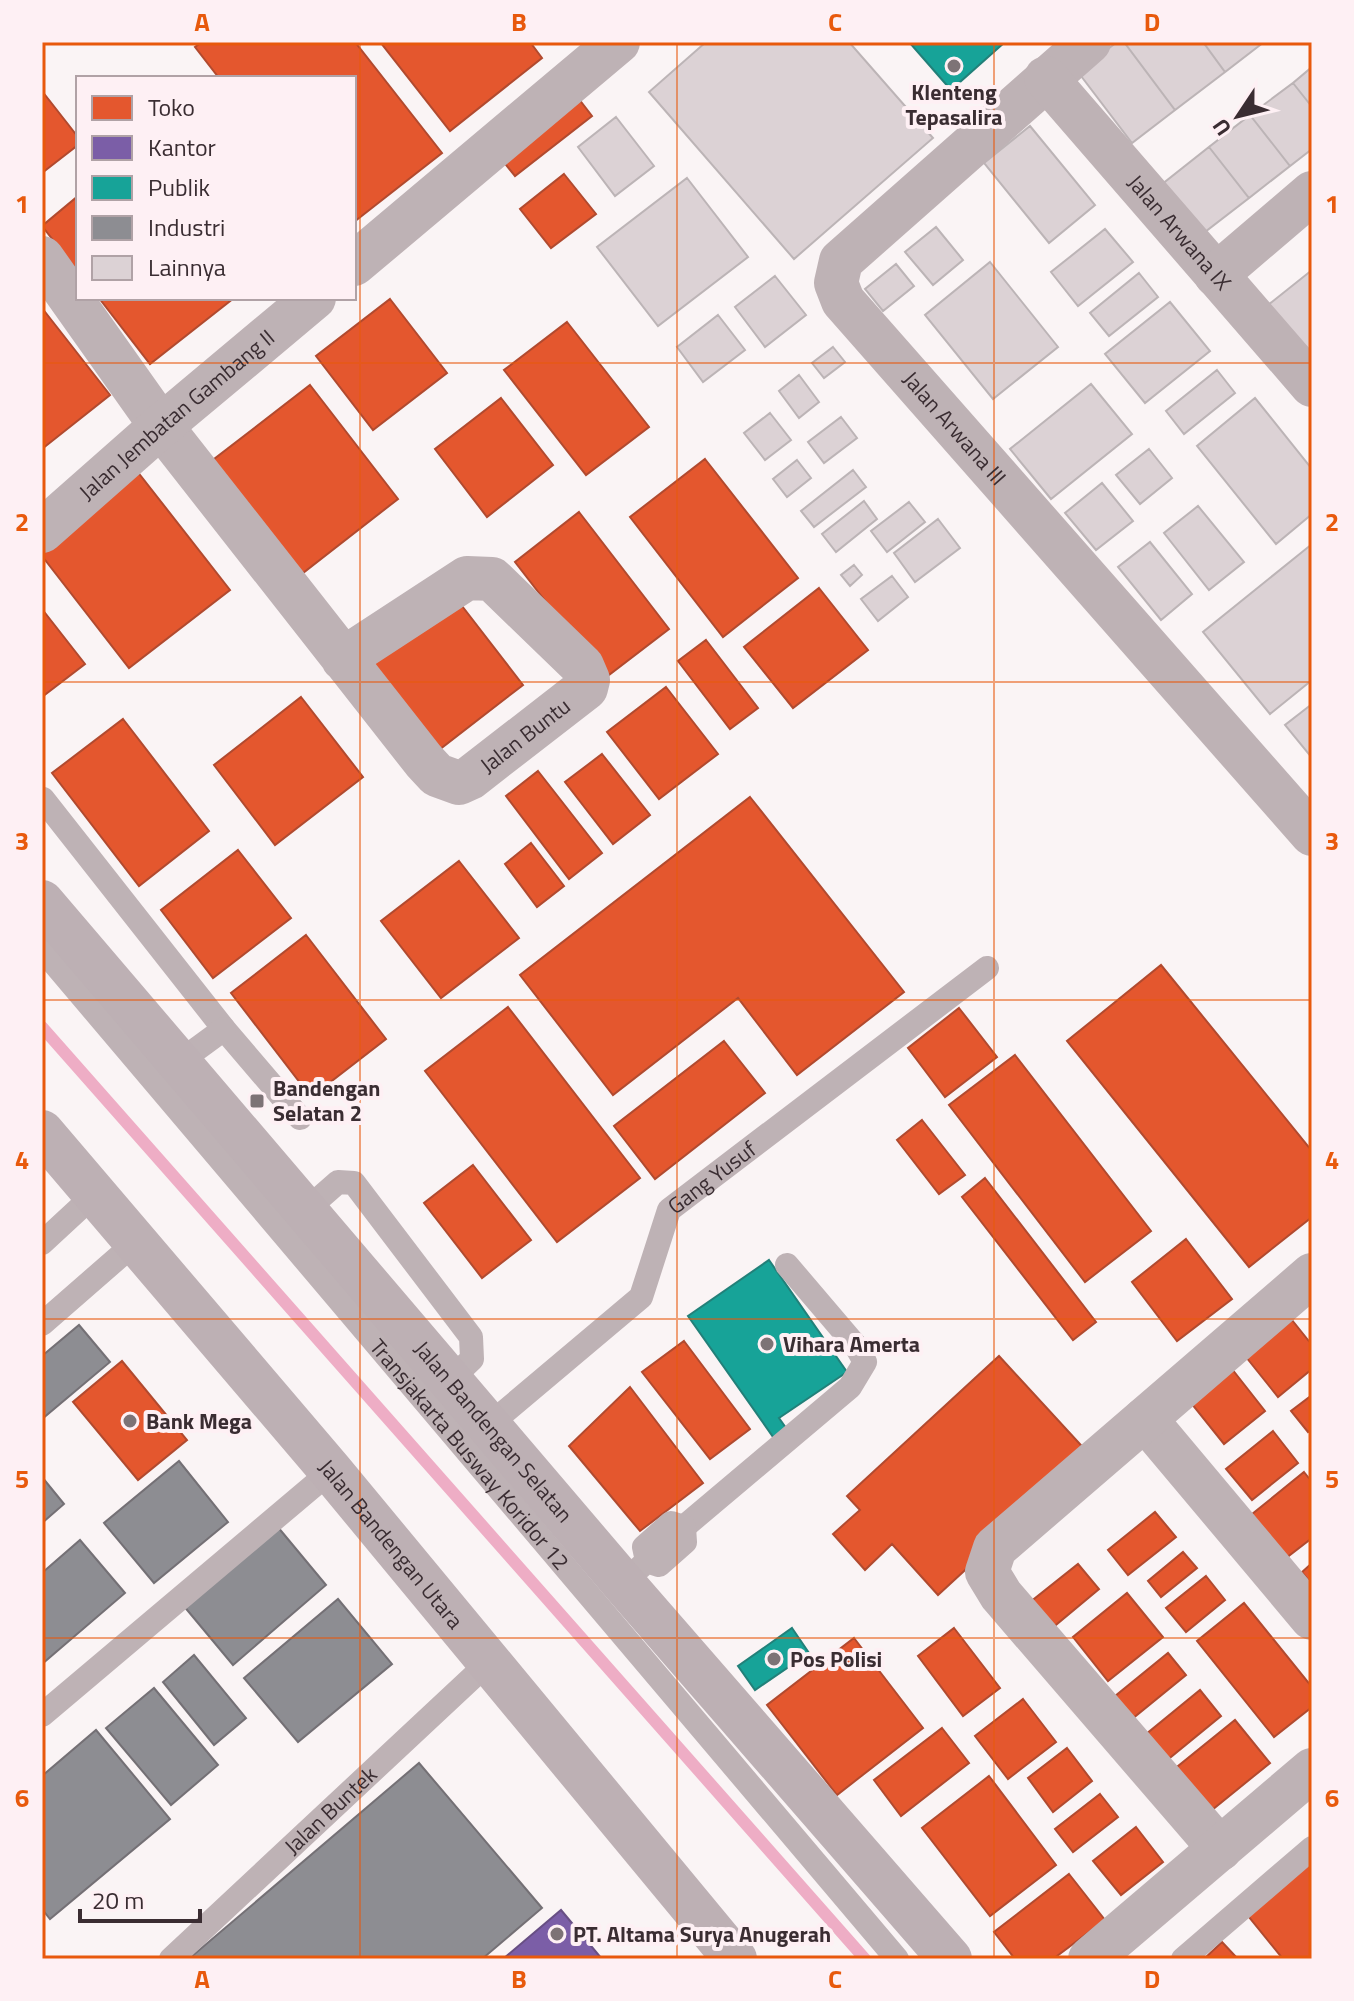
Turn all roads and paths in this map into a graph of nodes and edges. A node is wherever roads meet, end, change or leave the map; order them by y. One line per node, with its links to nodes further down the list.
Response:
1 (618, 42): 6 (street)
2 (1089, 42): 3 (street, Jalan Arwana III)
3 (1046, 78): 7 (street, Jalan Arwana IX); 14 (street, Jalan Arwana III)
4 (1312, 193): 7 (street)
5 (42, 258): 10 (street, Jalan Buntu)
6 (356, 262)
7 (1216, 275): 9 (street, Jalan Arwana IX)
8 (312, 300): 10 (street, Jalan Jembatan Gambang II)
9 (1312, 385)
10 (161, 426): 11 (street, Jalan Jembatan Gambang II); 12 (street, Jalan Buntu)
11 (42, 531)
12 (343, 659): 12 (street, Jalan Buntu)
13 (43, 799): 18 (lane)
14 (1312, 834)
15 (42, 902): 19 (main road, Jalan Bandengan Selatan)
16 (42, 949): 41 (lane, Transjakarta Busway Koridor 12)
17 (987, 968): 29 (lane, Gang Yusuf)
18 (224, 1029): 19 (lane); 20 (lane)
19 (179, 1062): 29 (main road, Jalan Bandengan Selatan)
20 (300, 1118)
21 (42, 1132): 22 (main road, Jalan Bandengan Utara)
22 (95, 1194): 23 (main road, Jalan Bandengan Utara); 24 (lane)
23 (136, 1242): 27 (lane); 30 (main road, Jalan Bandengan Utara)
24 (42, 1243)
25 (787, 1265): 31 (lane)
26 (1312, 1275): 28 (street)
27 (42, 1324)
28 (1145, 1419): 32 (street); 37 (street)
29 (489, 1425): 31 (main road, Jalan Bandengan Selatan)
30 (331, 1471): 33 (main road, Jalan Bandengan Utara); 34 (lane)
31 (635, 1572): 38 (main road, Jalan Bandengan Selatan)
32 (1312, 1618)
33 (489, 1662): 39 (lane, Jalan Buntek); 40 (main road, Jalan Bandengan Utara)
34 (42, 1715)
35 (1312, 1770): 37 (street)
36 (1312, 1848): 43 (lane)
37 (1220, 1849): 42 (street)
38 (942, 1956)
39 (172, 1959)
40 (735, 1959)
41 (897, 1959)
42 (1090, 1959)
43 (1183, 1959)

